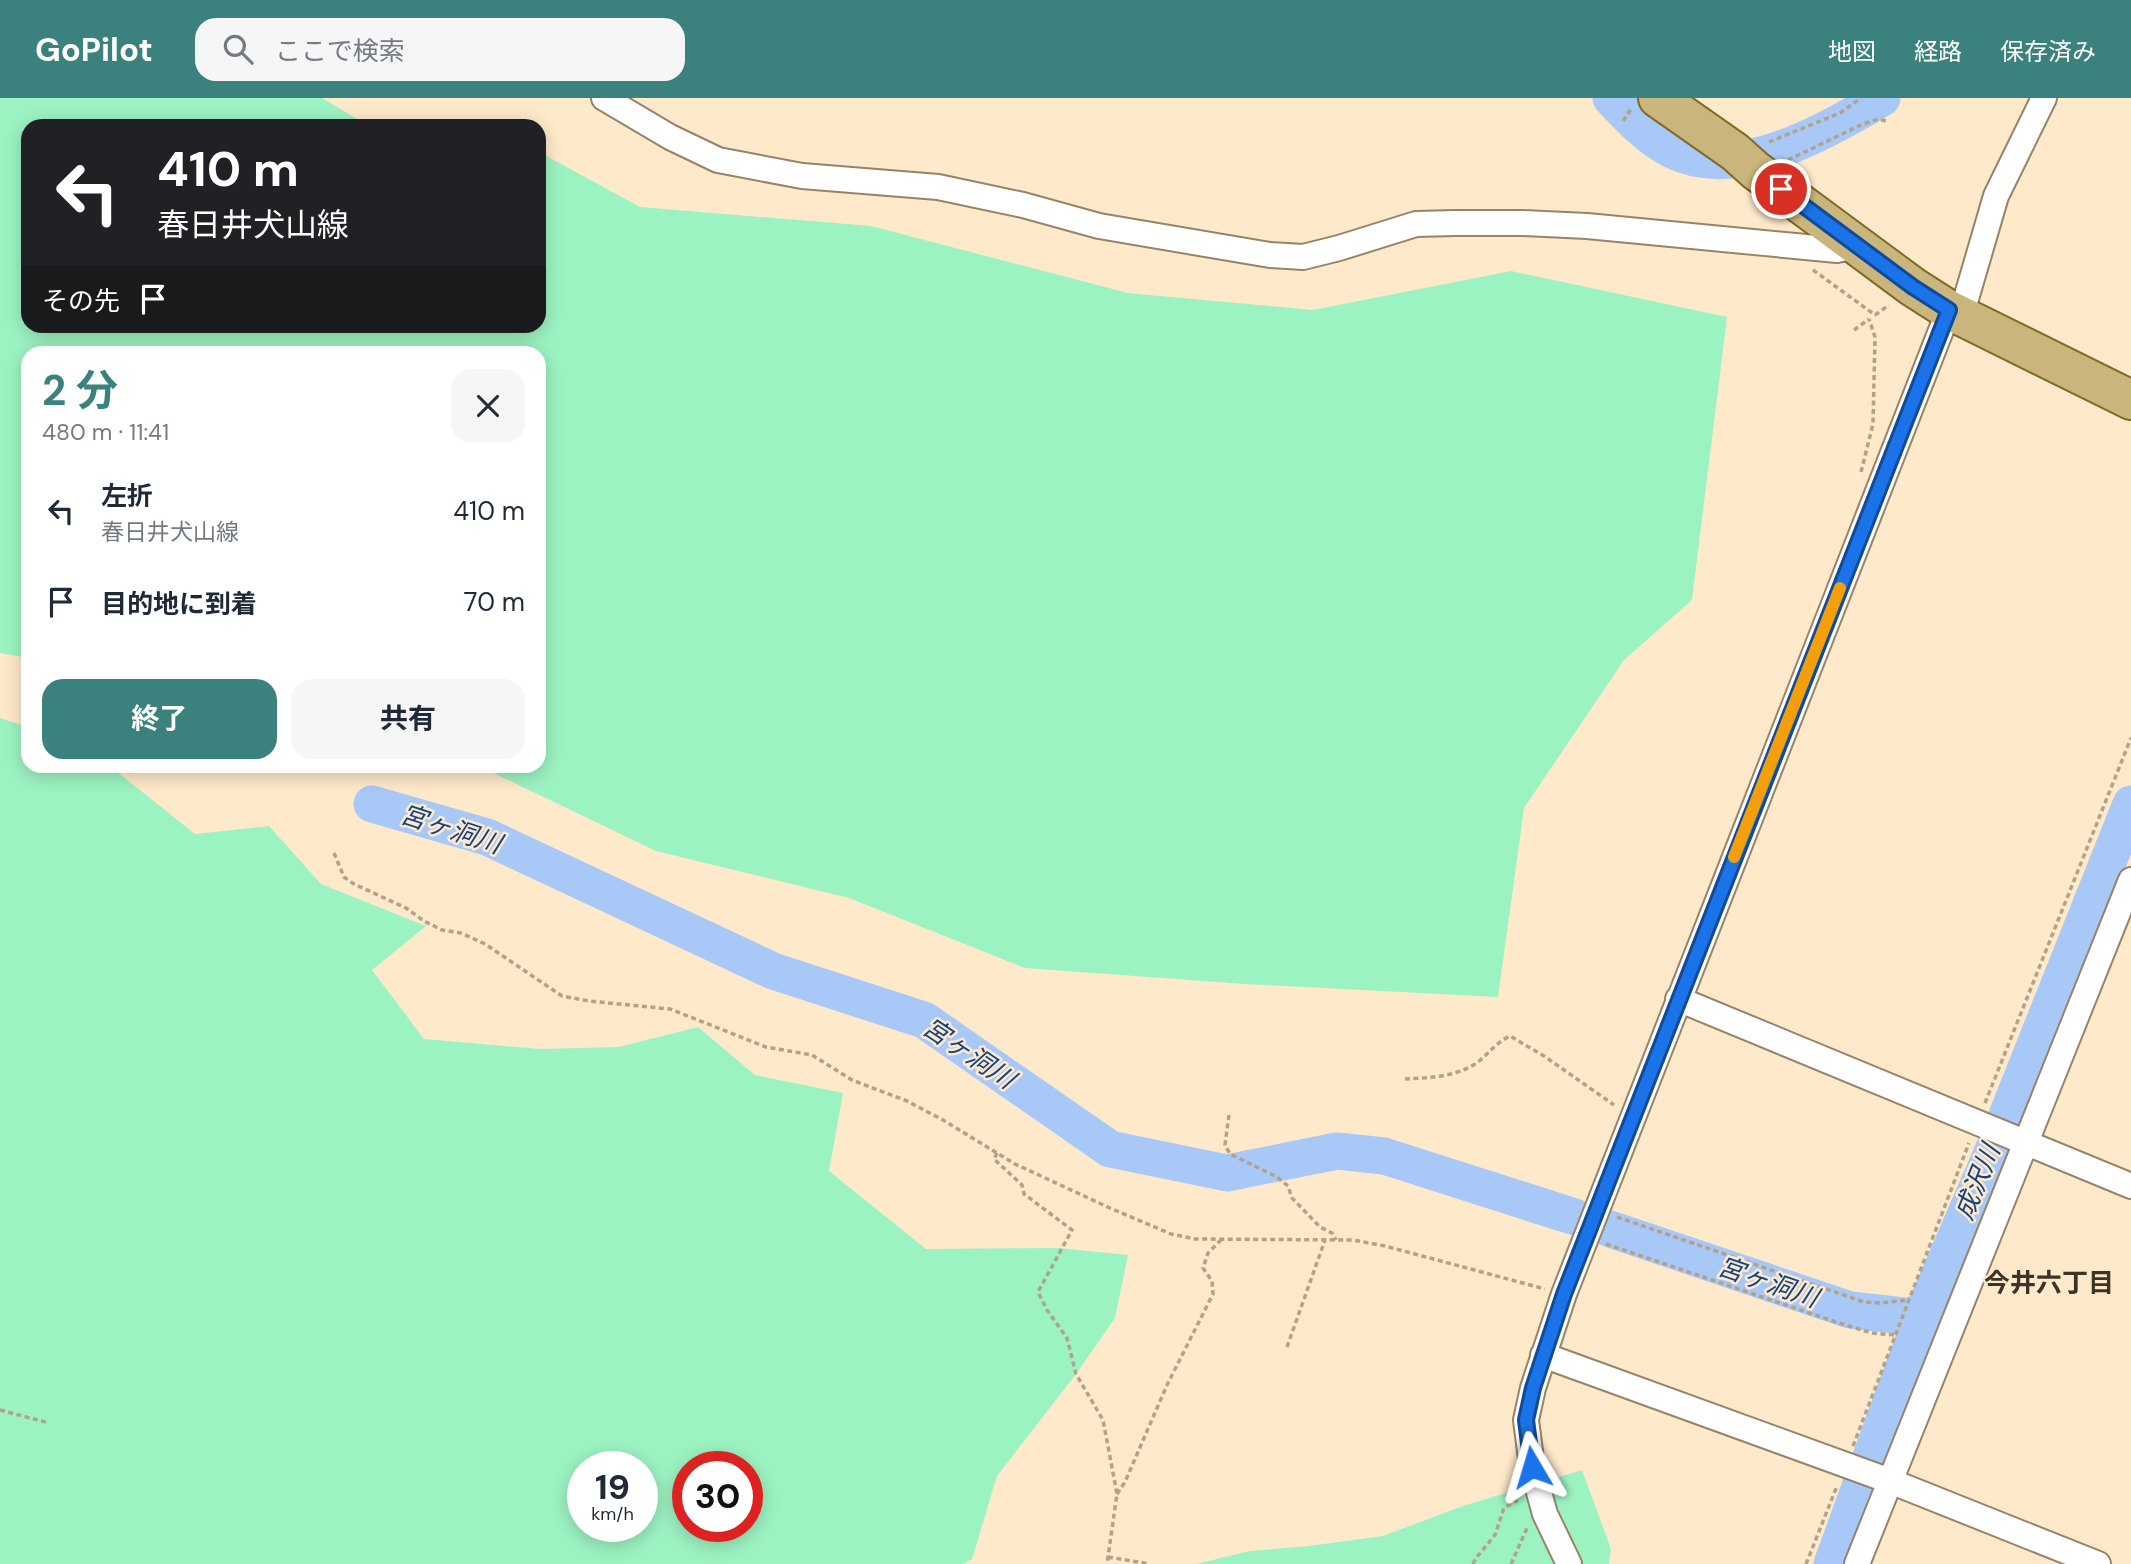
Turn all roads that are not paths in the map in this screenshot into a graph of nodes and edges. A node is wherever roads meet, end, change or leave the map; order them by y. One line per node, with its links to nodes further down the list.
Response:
1 (604, 98): 4 (street)
2 (2044, 98): 5 (street)
3 (1647, 101): 4 (main road)
4 (1857, 246): 5 (main road)
5 (1955, 313): 6 (main road); 8 (street)
6 (2131, 400)
7 (2131, 880): 9 (street)
8 (1678, 999): 9 (street); 11 (street)
9 (2024, 1143): 10 (street); 12 (street)
10 (2131, 1186)
11 (1543, 1354): 12 (street); 13 (street)
12 (1890, 1481): 14 (street); 15 (street)
13 (1569, 1564)
14 (1857, 1564)
15 (2098, 1564)

